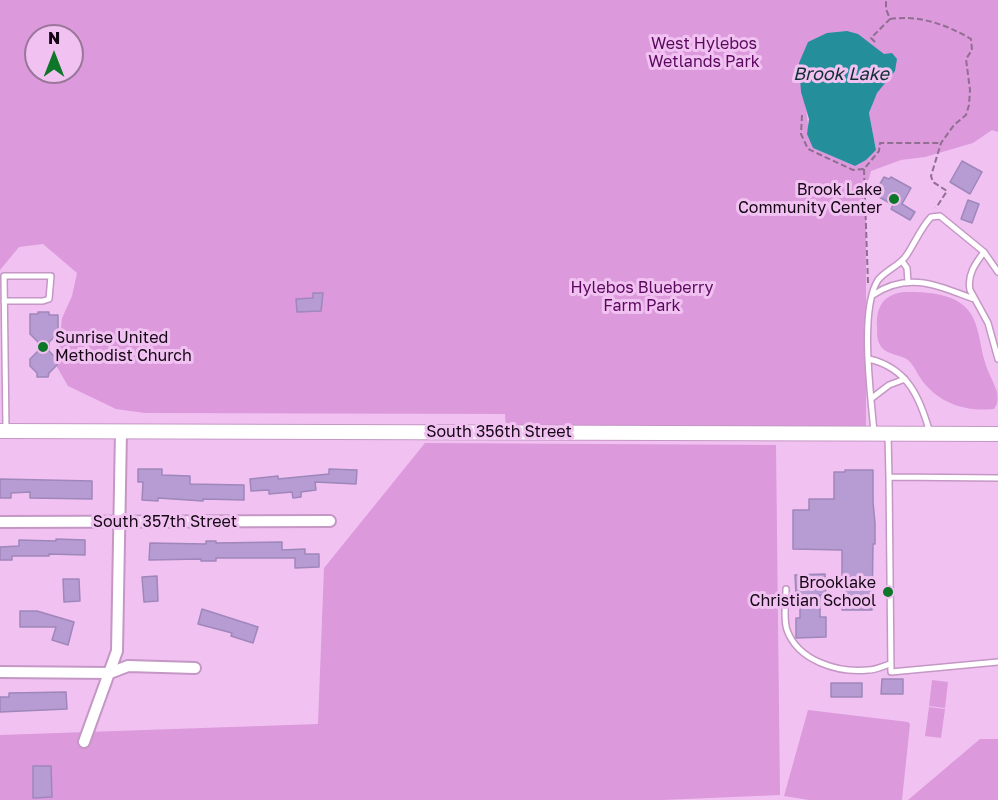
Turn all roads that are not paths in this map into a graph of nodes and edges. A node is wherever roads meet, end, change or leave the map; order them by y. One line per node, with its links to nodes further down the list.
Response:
1 (984, 252): 2 (lane); 3 (lane); 6 (lane)
2 (902, 261): 4 (lane); 5 (lane)
3 (998, 272)
4 (908, 282): 5 (lane); 6 (lane)
5 (873, 294): 8 (lane)
6 (975, 299): 9 (lane)
7 (4, 301): 7 (lane); 12 (lane)
8 (869, 359): 10 (lane); 11 (lane)
9 (998, 359)
10 (905, 379): 11 (lane); 15 (lane)
11 (872, 398): 14 (lane)
12 (3, 431): 13 (main road, South 356th Street)
13 (121, 431): 14 (main road, South 356th Street); 21 (street)
14 (881, 434): 15 (main road, South 356th Street); 17 (lane)
15 (931, 434): 16 (main road, South 356th Street)
16 (998, 434)
17 (889, 477): 18 (lane); 24 (lane)
18 (998, 478)
19 (330, 521): 21 (street, South 357th Street)
20 (0, 522): 21 (street, South 357th Street)
21 (119, 522): 27 (street)
22 (786, 589): 24 (lane)
23 (998, 662): 24 (lane)
24 (891, 664)
25 (195, 668): 27 (street)
26 (0, 672): 27 (street)
27 (110, 673): 28 (street)
28 (84, 742)

